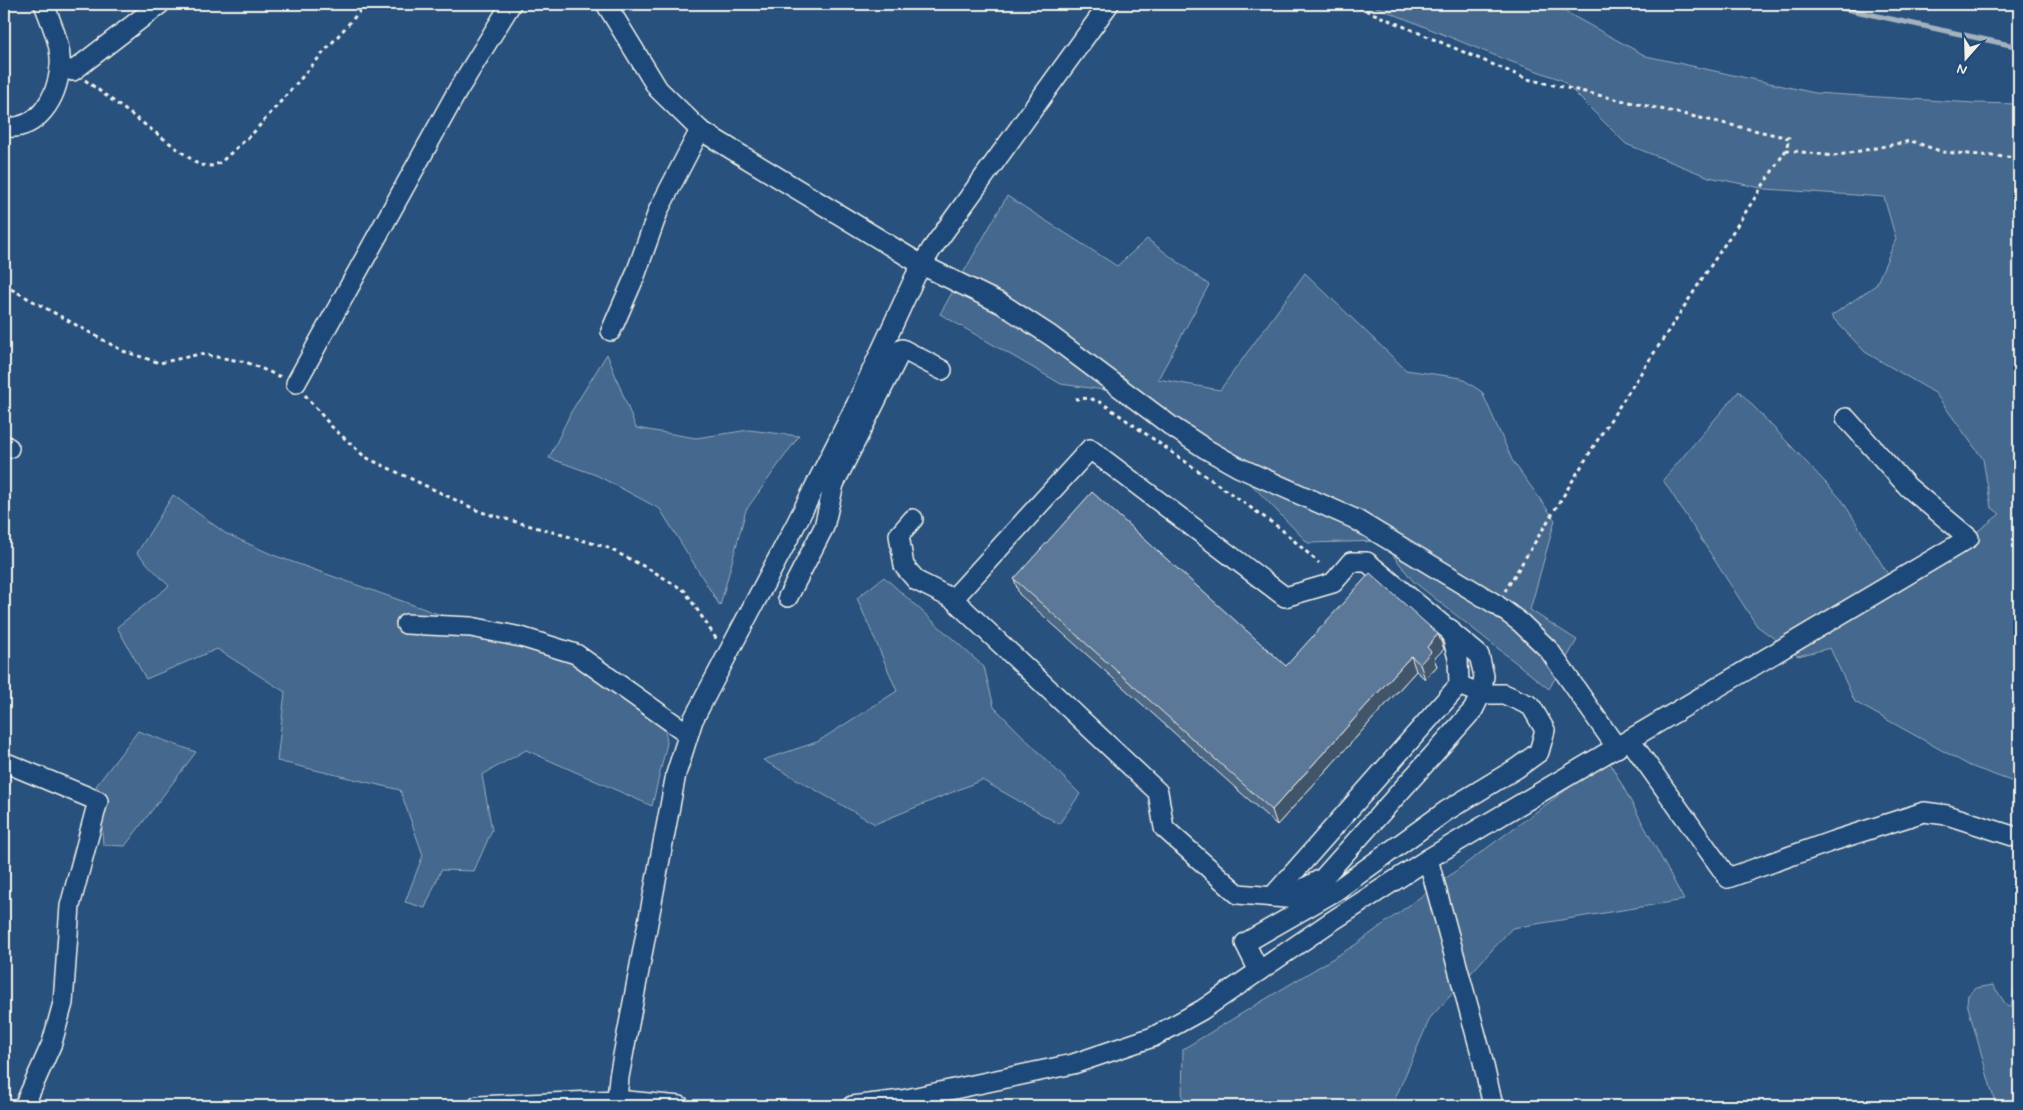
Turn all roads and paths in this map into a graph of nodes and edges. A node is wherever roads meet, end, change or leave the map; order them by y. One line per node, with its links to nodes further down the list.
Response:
1 (44, 4): 8 (street)
2 (160, 4): 8 (street)
3 (366, 4): 8 (path)
4 (511, 4): 17 (street)
5 (606, 4): 10 (street)
6 (1351, 4): 11 (path)
7 (1106, 5): 13 (street)
8 (66, 69): 9 (street)
9 (4, 127)
10 (700, 130): 13 (street); 15 (street)
11 (1786, 150): 12 (path); 24 (path)
12 (2019, 158)
13 (922, 265): 24 (street); 27 (street)
14 (4, 285): 17 (path)
15 (611, 331)
16 (942, 370): 22 (street)
17 (296, 383): 27 (path)
18 (1076, 399): 21 (path)
19 (1846, 418): 31 (street)
20 (913, 519): 23 (street)
21 (1319, 562)
22 (788, 597)
23 (953, 599): 26 (street); 35 (street)
24 (1497, 605): 31 (street)
25 (406, 624): 30 (street)
26 (1450, 629): 28 (street); 29 (street)
27 (728, 655): 30 (street)
28 (1459, 684): 29 (street); 35 (street)
29 (1481, 694): 35 (street); 36 (street)
30 (687, 733): 37 (street)
31 (1624, 744): 33 (street); 34 (street)
32 (4, 762): 38 (street)
33 (2019, 838)
34 (1428, 859): 36 (street); 42 (street)
35 (1272, 897)
36 (1259, 971): 41 (street)
37 (617, 1100): 39 (street); 40 (street)
38 (24, 1106)
39 (478, 1106)
40 (680, 1106)
41 (852, 1106)
42 (1493, 1106)

